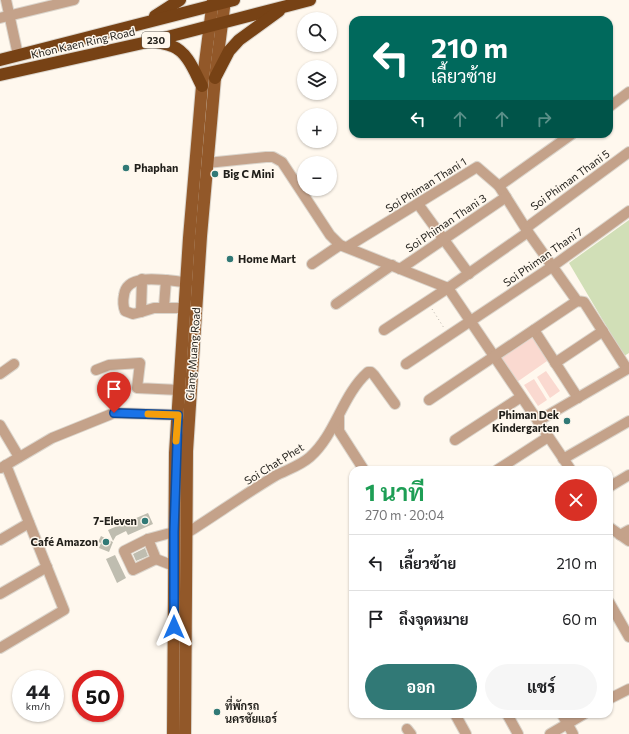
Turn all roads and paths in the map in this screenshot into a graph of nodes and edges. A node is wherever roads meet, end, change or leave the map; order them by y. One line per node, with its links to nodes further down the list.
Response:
1 (6, 0): 7 (street)
2 (74, 0): 7 (street)
3 (180, 0): 8 (highway)
4 (310, 0): 6 (highway, Khon Kaen Ring Road / 230)
5 (222, 2): 8 (highway, Khon Kaen Ring Road / 230); 9 (main road, Glang Muang Road); 10 (main road, Glang Muang Road)
6 (287, 6): 9 (highway, Khon Kaen Ring Road / 230); 15 (highway)
7 (5, 17): 12 (street)
8 (148, 22): 12 (highway, Khon Kaen Ring Road / 230)
9 (222, 23): 10 (highway, Khon Kaen Ring Road / 230); 15 (main road, Glang Muang Road)
10 (210, 26): 11 (highway, Khon Kaen Ring Road / 230); 16 (main road, Glang Muang Road)
11 (152, 41): 14 (highway, Khon Kaen Ring Road / 230); 16 (highway)
12 (18, 55): 13 (highway, Khon Kaen Ring Road / 230)
13 (0, 60)
14 (0, 75)
15 (215, 78): 18 (main road, Glang Muang Road)
16 (202, 86): 18 (main road, Glang Muang Road)
17 (629, 92): 19 (street)
18 (207, 101): 22 (main road, Glang Muang Road); 36 (main road, Glang Muang Road)
19 (613, 104)
20 (566, 138): 23 (street)
21 (629, 152): 27 (street, Soi Phiman Thani 5)
22 (207, 163): 29 (street); 36 (main road, Glang Muang Road)
23 (500, 186): 24 (street); 25 (street, Soi Phiman Thani 1)
24 (506, 197): 27 (street); 28 (street, Soi Phiman Thani 3)
25 (418, 204): 28 (street); 29 (street, Soi Phiman Thani 1)
26 (629, 211): 31 (street, Soi Phiman Thani 7)
27 (527, 230): 31 (street); 33 (street, Soi Phiman Thani 5)
28 (444, 239): 32 (street, Soi Phiman Thani 3); 33 (street)
29 (343, 246): 30 (street, Soi Phiman Thani 1); 32 (street)
30 (312, 264)
31 (553, 266): 38 (street); 44 (street, Soi Phiman Thani 7)
32 (396, 267): 37 (street); 40 (street, Soi Phiman Thani 3)
33 (469, 274): 37 (street, Soi Phiman Thani 5)
34 (142, 279): 35 (street); 43 (street); 43 (street)
35 (166, 280): 36 (street); 41 (street)
36 (192, 282): 42 (main road, Glang Muang Road); 80 (main road, Glang Muang Road)
37 (448, 288): 39 (street, Soi Phiman Thani 5); 44 (street)
38 (577, 301): 46 (street); 47 (street)
39 (427, 302): 45 (street, Soi Phiman Thani 5); 48 (path)
40 (336, 304)
41 (164, 307): 42 (street); 43 (street)
42 (184, 308): 56 (main road, Glang Muang Road)
43 (141, 312)
44 (470, 321): 48 (street, Soi Phiman Thani 7); 49 (street)
45 (384, 330)
46 (534, 330): 49 (street); 50 (street)
47 (603, 331): 50 (street); 53 (street)
48 (449, 336): 52 (street, Soi Phiman Thani 7)
49 (494, 356): 57 (street); 59 (street)
50 (555, 363): 58 (street)
51 (14, 364): 55 (street)
52 (406, 364)
53 (628, 368): 58 (street)
54 (96, 370): 56 (street)
55 (0, 374)
56 (179, 390): 61 (main road, Glang Muang Road)
57 (522, 397): 63 (street); 67 (street)
58 (578, 398): 63 (street)
59 (429, 400)
60 (395, 404): 62 (street, Soi Chat Phet)
61 (178, 415): 68 (street); 79 (main road, Glang Muang Road)
62 (340, 415): 70 (street); 80 (street, Soi Chat Phet)
63 (538, 421): 66 (street)
64 (629, 421): 69 (street)
65 (0, 425): 68 (street)
66 (548, 437): 69 (street); 71 (street)
67 (455, 440)
68 (19, 457): 73 (street)
69 (563, 459): 72 (street)
70 (361, 466)
71 (503, 466)
72 (568, 466)
73 (3, 467): 76 (street)
74 (629, 475): 75 (street)
75 (613, 485)
76 (29, 523): 82 (street); 87 (street)
77 (613, 530): 81 (street)
78 (629, 530): 81 (street)
79 (174, 532): 83 (street); 86 (main road, Glang Muang Road)
80 (188, 533): 100 (main road, Glang Muang Road)
81 (620, 535): 84 (street)
82 (0, 540)
83 (148, 540): 85 (street); 85 (street)
84 (629, 541)
85 (156, 559): 86 (street)
86 (174, 566): 99 (main road, Glang Muang Road)
87 (47, 567): 88 (street); 91 (street)
88 (0, 594)
89 (613, 609): 90 (street)
90 (629, 638)
91 (0, 648)
92 (629, 689): 93 (street)
93 (613, 697)
94 (457, 718): 101 (street)
95 (509, 718): 102 (street)
96 (564, 718): 98 (street)
97 (577, 718): 98 (street)
98 (567, 724): 103 (street); 104 (street)
99 (173, 734)
100 (185, 734)
101 (466, 734)
102 (518, 734)
103 (550, 734)
104 (573, 734)

